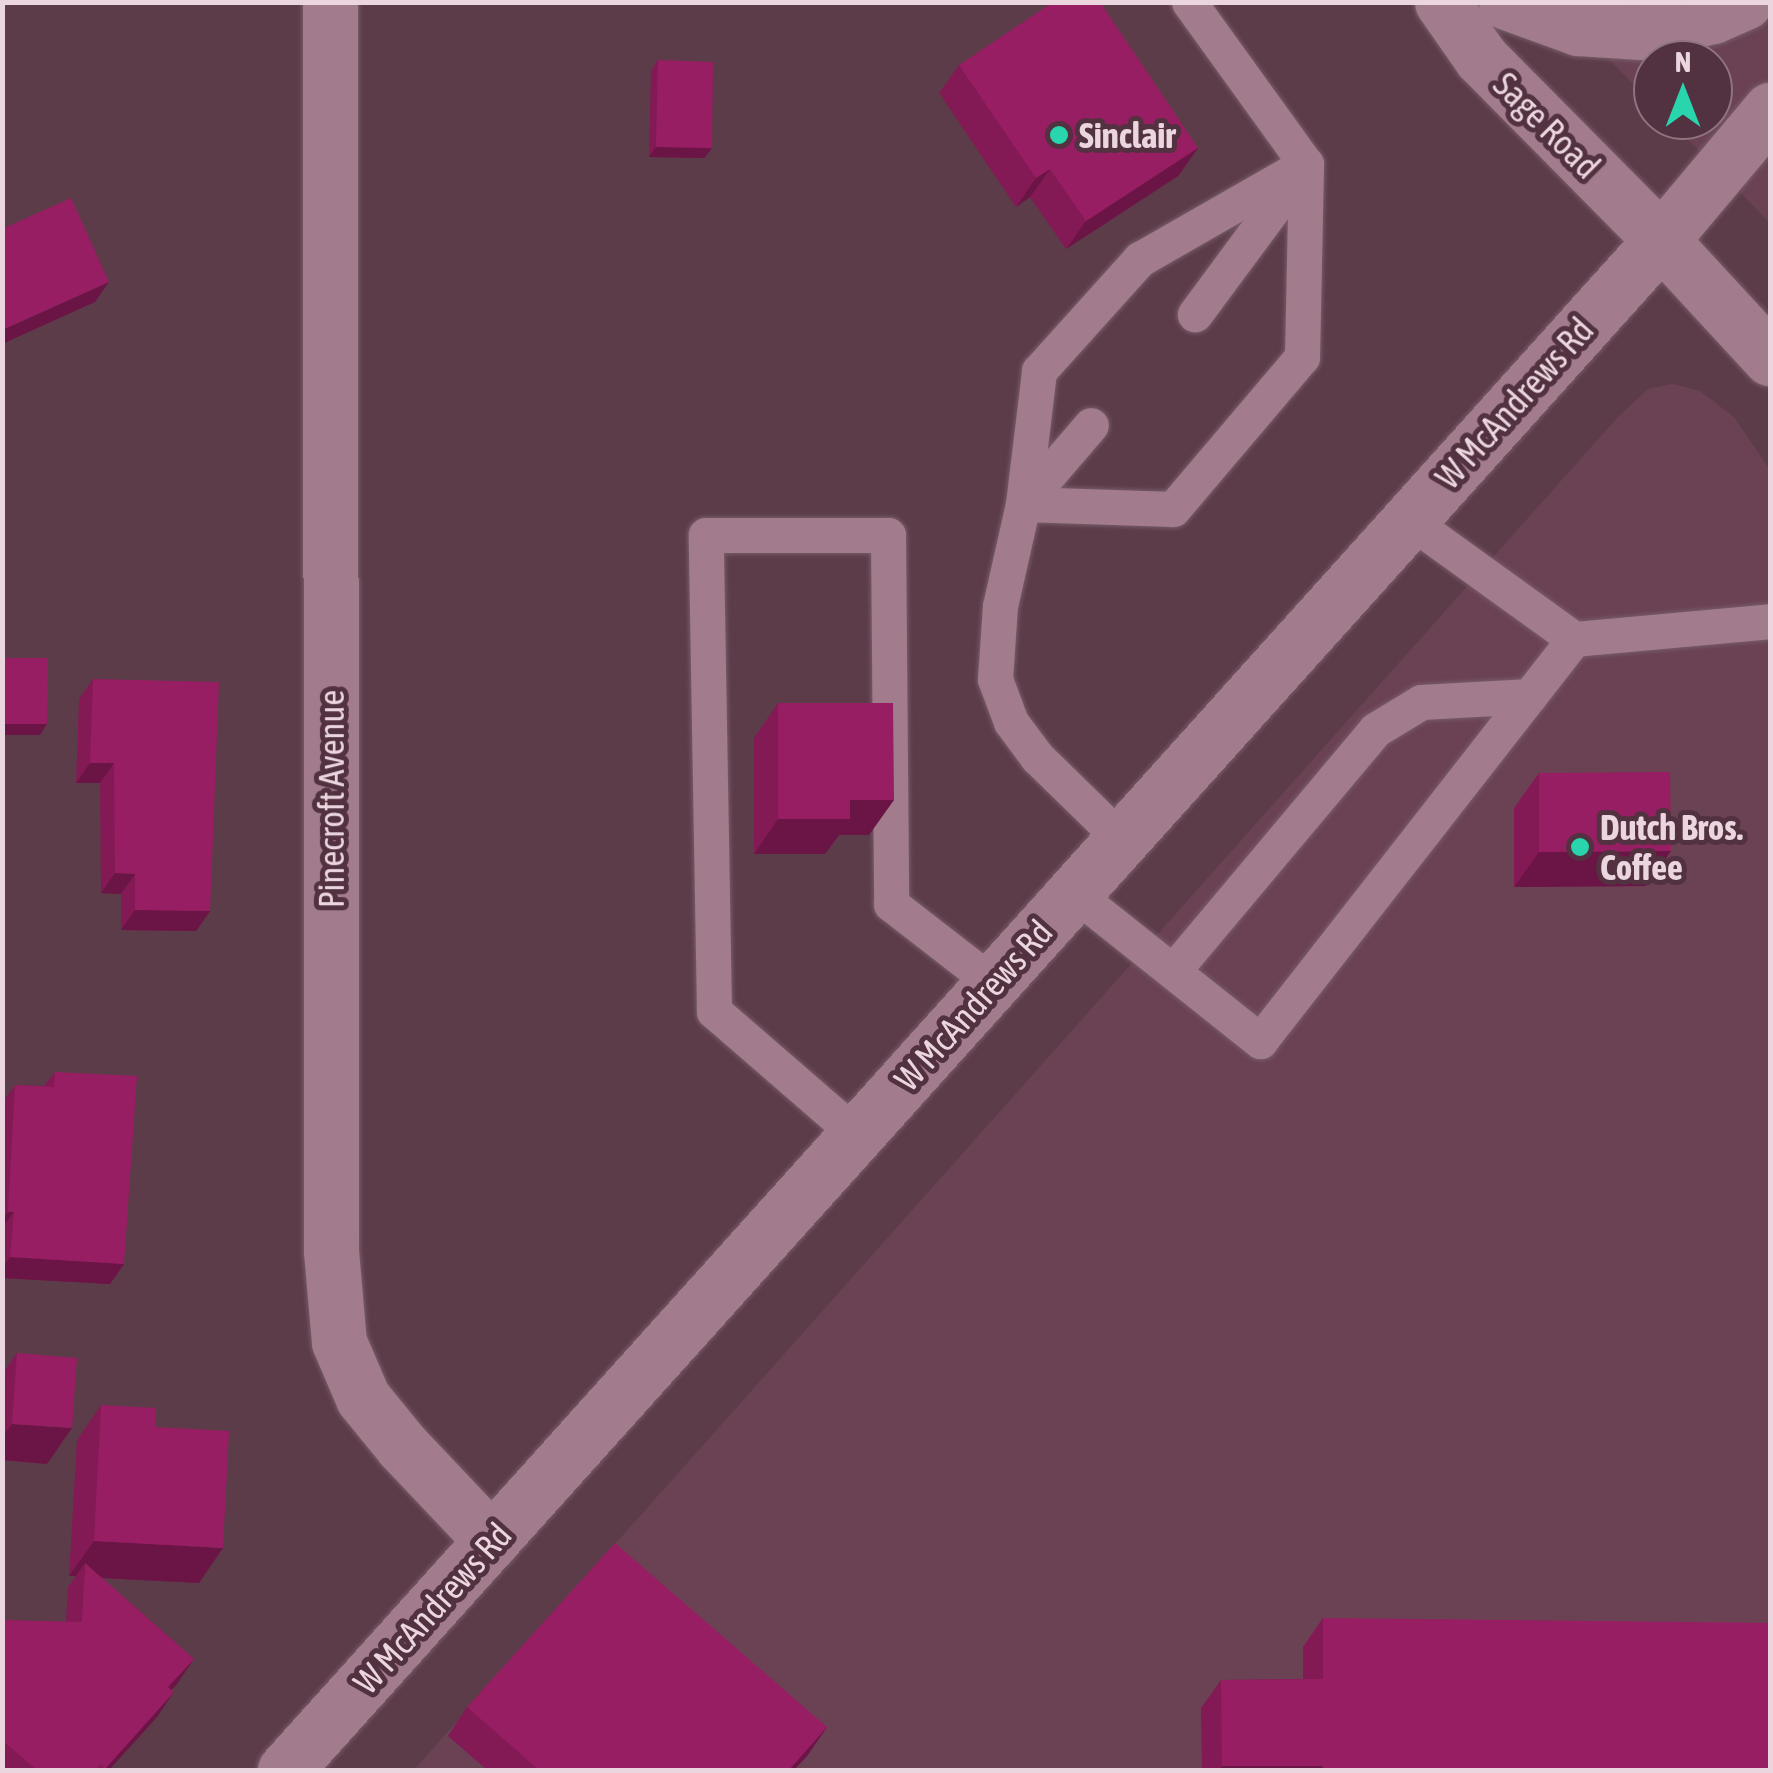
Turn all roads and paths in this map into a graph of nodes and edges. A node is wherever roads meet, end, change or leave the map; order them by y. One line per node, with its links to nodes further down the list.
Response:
1 (330, 2): 22 (main road, Pinecroft Avenue)
2 (1189, 2): 7 (lane)
3 (1442, 2): 8 (main road, Sage Road)
4 (1506, 2): 5 (main road)
5 (1745, 2)
6 (1770, 110): 8 (main road, W McAndrews Rd)
7 (1306, 164): 9 (lane); 12 (lane); 12 (lane)
8 (1661, 240): 10 (main road, Sage Road); 13 (main road, W McAndrews Rd)
9 (1195, 314)
10 (1770, 358)
11 (1091, 425): 12 (lane)
12 (1024, 504): 17 (lane)
13 (1409, 520): 15 (lane); 17 (main road, W McAndrews Rd)
14 (1770, 621): 15 (lane)
15 (1574, 639): 16 (lane)
16 (1530, 696): 19 (lane); 19 (lane)
17 (1122, 840): 18 (main road, W McAndrews Rd)
18 (1074, 893): 19 (lane); 20 (main road, W McAndrews Rd)
19 (1172, 971)
20 (993, 983): 21 (main road, W McAndrews Rd); 21 (lane)
21 (857, 1135): 22 (main road, W McAndrews Rd)
22 (492, 1540): 23 (main road, W McAndrews Rd)
23 (286, 1770)

